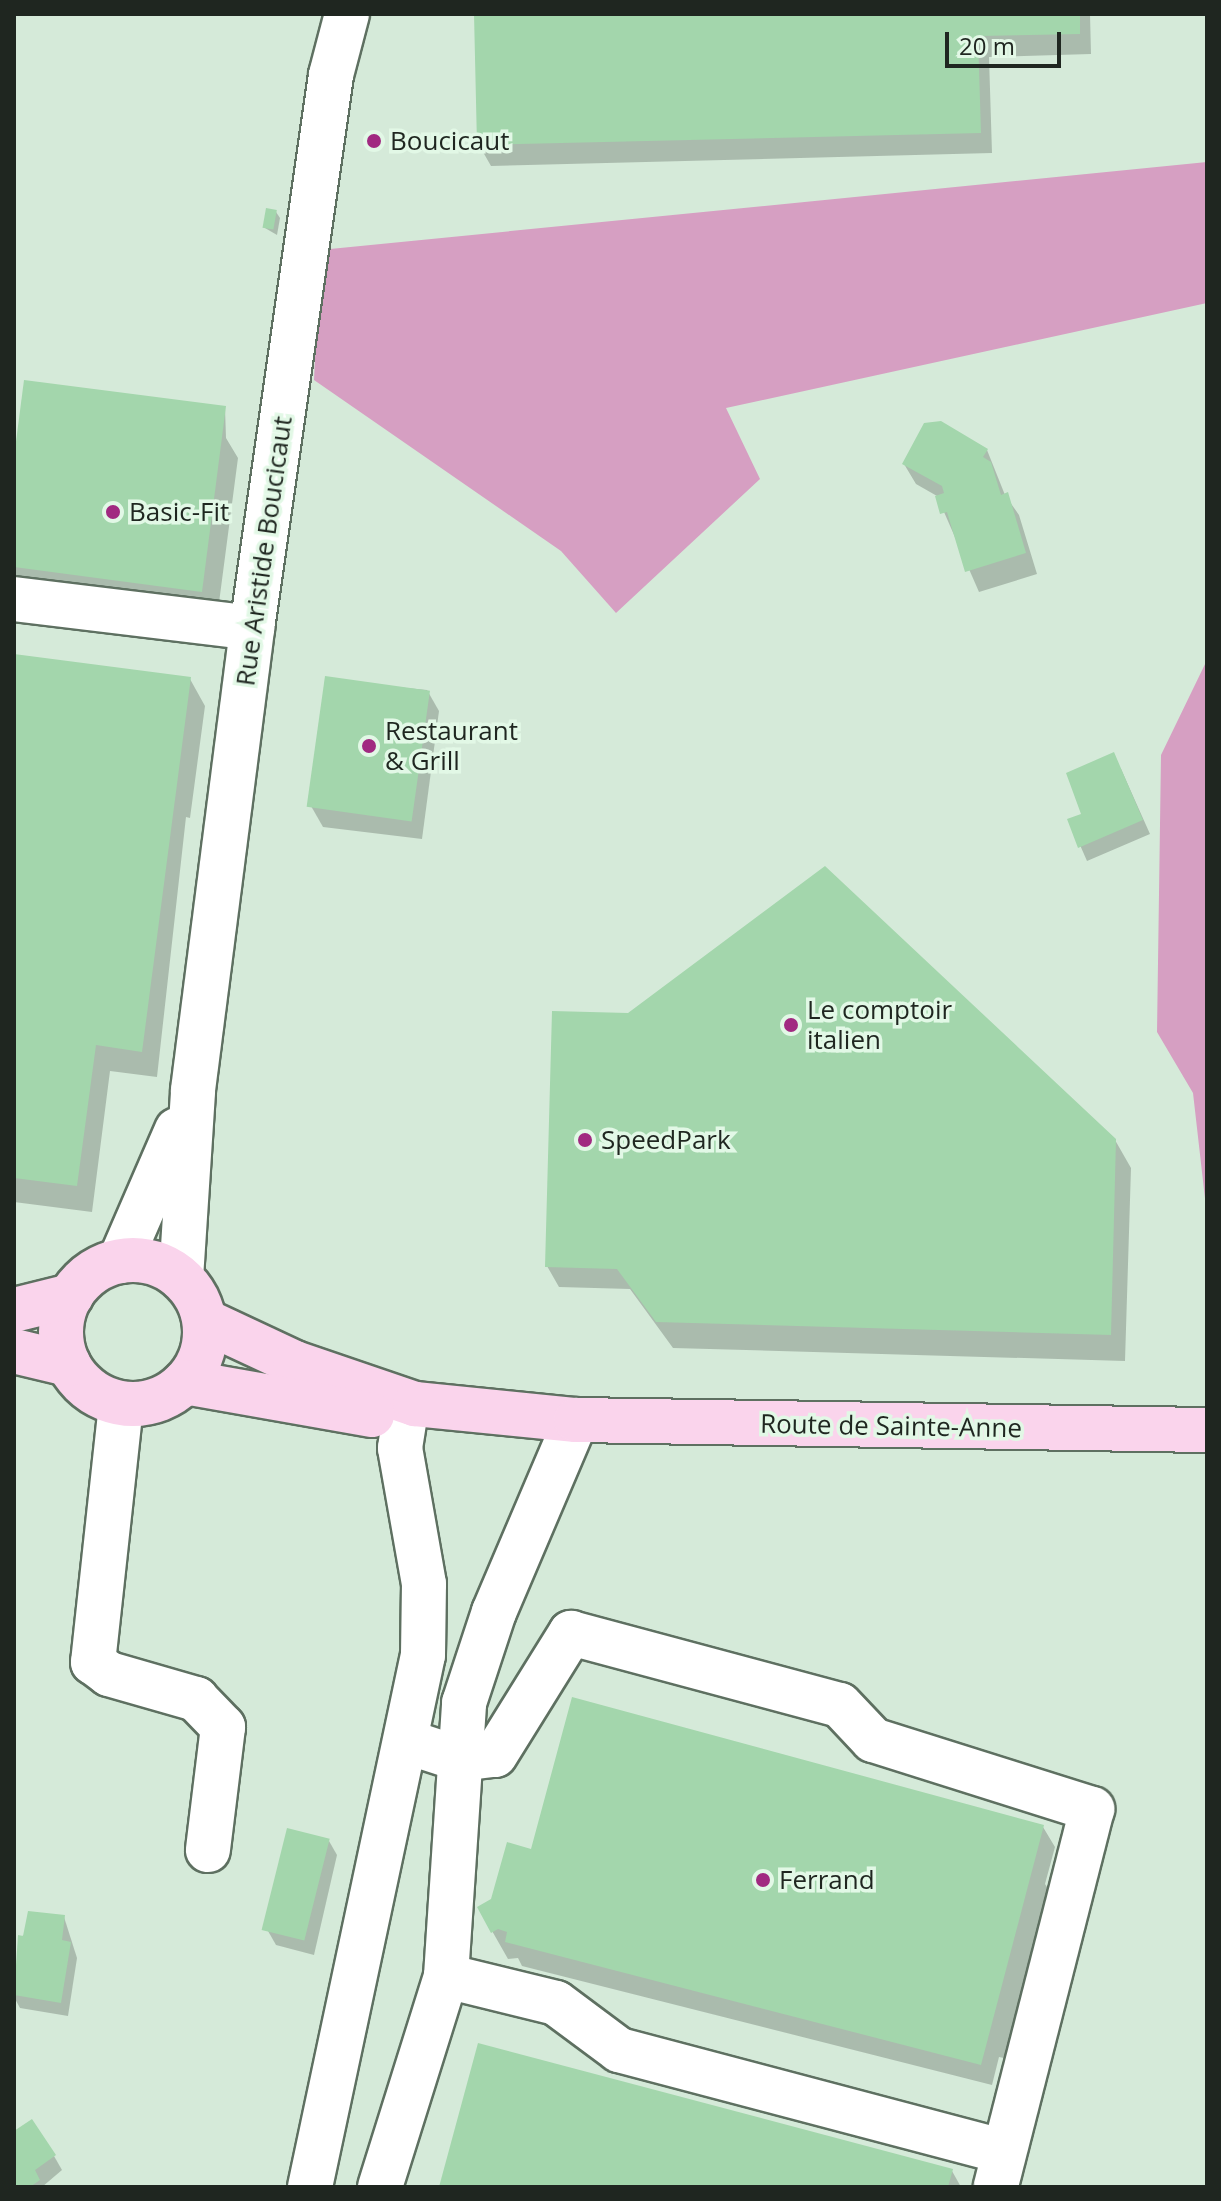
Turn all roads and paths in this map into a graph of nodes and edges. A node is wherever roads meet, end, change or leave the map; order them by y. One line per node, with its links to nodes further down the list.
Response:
1 (347, 14): 3 (street, Rue Aristide Boucicaut)
2 (14, 599): 3 (street)
3 (252, 628): 4 (street, Rue Aristide Boucicaut)
4 (193, 1090): 5 (street, Rue Aristide Boucicaut); 6 (street, Rue Aristide Boucicaut)
5 (120, 1261): 6 (main road); 7 (main road)
6 (181, 1278): 9 (main road)
7 (71, 1296): 8 (main road); 11 (main road)
8 (14, 1310)
9 (205, 1321): 12 (main road); 14 (main road, Route de Sainte-Anne)
10 (14, 1351): 11 (main road)
11 (68, 1364): 13 (main road)
12 (185, 1382): 13 (main road); 15 (main road, Route de Sainte-Anne)
13 (121, 1405): 19 (street)
14 (576, 1420): 15 (main road, Route de Sainte-Anne); 16 (main road, Route de Sainte-Anne); 18 (street)
15 (404, 1423): 17 (street)
16 (1207, 1430)
17 (408, 1742): 18 (street); 22 (street)
18 (460, 1759): 20 (street); 21 (street)
19 (208, 1850)
20 (446, 1976): 21 (street); 23 (street)
21 (999, 2169)
22 (310, 2187)
23 (380, 2187)

